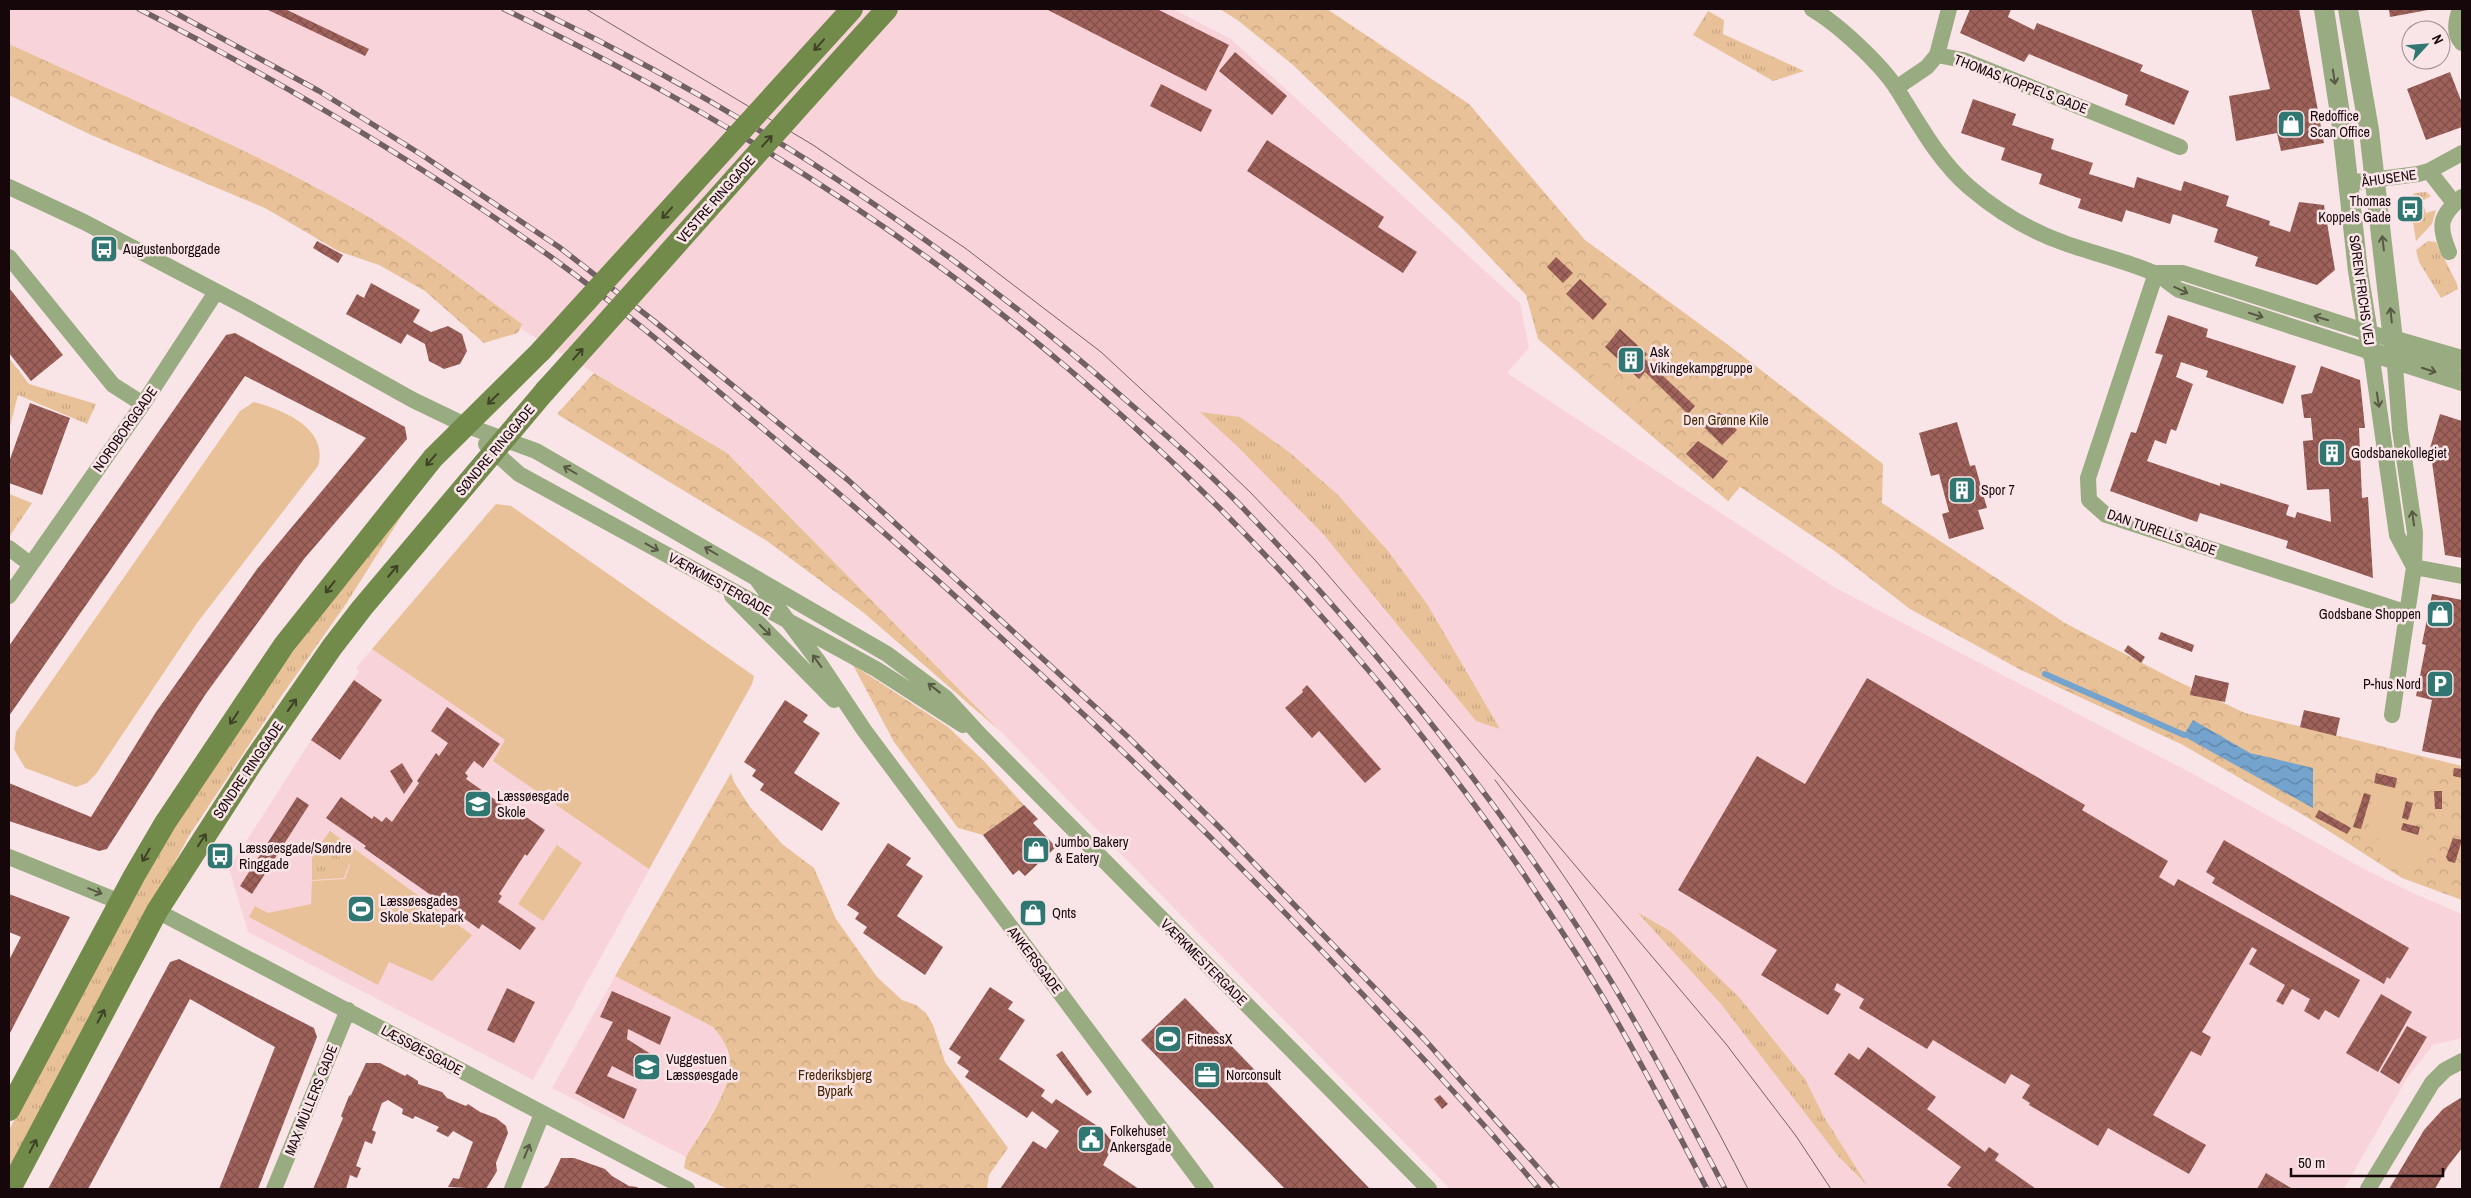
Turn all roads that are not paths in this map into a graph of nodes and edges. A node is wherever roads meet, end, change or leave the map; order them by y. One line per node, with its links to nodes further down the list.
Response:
1 (852, 9): 29 (main road, VESTRE RINGGADE, one-way to 29, bridge)
2 (887, 9): 27 (main road, VESTRE RINGGADE, one-way to 2, bridge)
3 (1812, 9): 10 (street)
4 (1949, 9): 9 (street)
5 (2324, 9): 15 (street, SØREN FRICHS VEJ, one-way to 15)
6 (2348, 9): 14 (street, SØREN FRICHS VEJ)
7 (2460, 9): 8 (street)
8 (2462, 43)
9 (1936, 55): 10 (street, THOMAS KOPPELS GADE); 11 (street, THOMAS KOPPELS GADE)
10 (1896, 88): 20 (street)
11 (2180, 147)
12 (2462, 153): 13 (street, ÅHUSENE)
13 (2429, 171): 14 (street, ÅHUSENE); 17 (street, ÅHUSENE)
14 (2376, 181): 15 (street, ÅHUSENE); 23 (street, SØREN FRICHS VEJ, one-way to 14)
15 (2348, 183): 22 (street, SØREN FRICHS VEJ)
16 (9, 187): 21 (street)
17 (2458, 200): 18 (street, ÅHUSENE)
18 (2449, 252)
19 (9, 256): 28 (street)
20 (2156, 274): 22 (street, one-way to 20); 24 (street, one-way to 24); 38 (street, DAN TURELLS GADE)
21 (216, 292): 28 (street, NORDBORGGADE); 29 (street)
22 (2368, 332): 23 (street); 24 (street, SØREN FRICHS VEJ)
23 (2394, 350): 24 (street); 25 (street); 26 (street, one-way to 26); 33 (street, SØREN FRICHS VEJ, one-way to 23)
24 (2371, 352): 33 (street, SØREN FRICHS VEJ, one-way to 33)
25 (2462, 360)
26 (2462, 381)
27 (546, 391): 30 (main road, SØNDRE RINGGADE)
28 (143, 404): 32 (street, NORDBORGGADE)
29 (465, 425): 30 (street, VÆRKMESTERGADE); 44 (main road, one-way to 44)
30 (499, 445): 34 (street, VÆRKMESTERGADE, one-way to 30); 36 (street, VÆRKMESTERGADE, one-way to 36); 45 (main road, SØNDRE RINGGADE, one-way to 30)
31 (9, 548): 32 (street)
32 (30, 564): 37 (street, NORDBORGGADE)
33 (2414, 567): 35 (street); 38 (street, SØREN FRICHS VEJ)
34 (753, 575): 39 (street, ANKERSGADE); 42 (street, VÆRKMESTERGADE, one-way to 34)
35 (2462, 576)
36 (718, 583): 39 (street, VÆRKMESTERGADE); 41 (street, ANKERSGADE, one-way to 41)
37 (9, 596)
38 (2408, 614): 40 (street, SØREN FRICHS VEJ)
39 (784, 619): 41 (street, ANKERSGADE, one-way to 39); 42 (street, VÆRKMESTERGADE)
40 (2392, 715)
41 (864, 730): 54 (street, ANKERSGADE)
42 (980, 736): 55 (street, VÆRKMESTERGADE)
43 (9, 857): 44 (street, one-way to 44)
44 (120, 902): 48 (main road)
45 (157, 911): 46 (street, LÆSSØESGADE); 50 (main road, SØNDRE RINGGADE, one-way to 45)
46 (348, 1010): 49 (street, LÆSSØESGADE); 51 (street, MAX MÜLLERS GADE)
47 (2462, 1061): 56 (street)
48 (9, 1110)
49 (542, 1114): 52 (street, one-way to 49); 53 (street, LÆSSØESGADE)
50 (10, 1189)
51 (274, 1189)
52 (512, 1189)
53 (686, 1189)
54 (1206, 1189)
55 (1429, 1189)
56 (2368, 1189)

